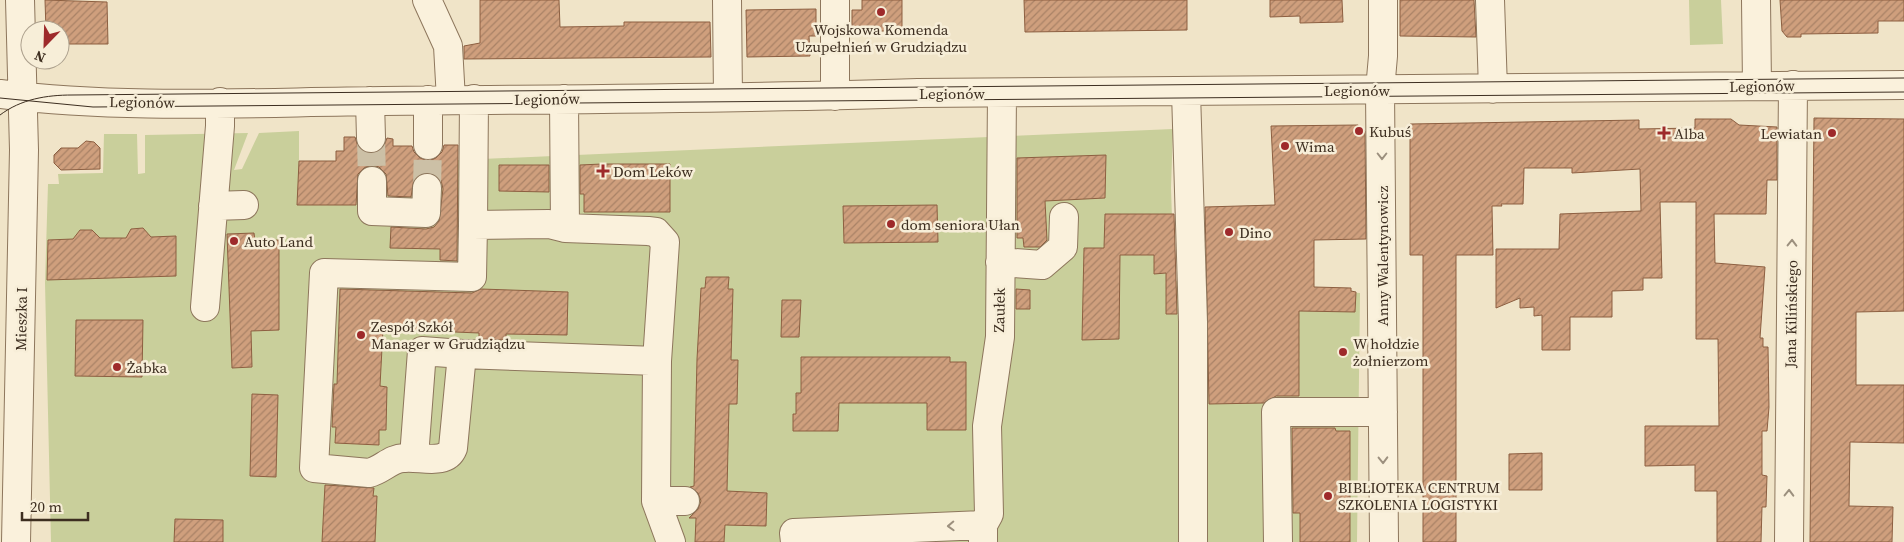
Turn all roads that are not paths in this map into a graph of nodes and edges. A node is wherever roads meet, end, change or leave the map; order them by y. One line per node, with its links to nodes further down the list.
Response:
1 (20, 0): 15 (street, Mieszka I)
2 (427, 0): 19 (street)
3 (727, 0): 17 (street)
4 (835, 0): 16 (street)
5 (1382, 0): 12 (street, Anny Walentynowicz)
6 (1490, 0): 11 (street)
7 (1756, 0): 10 (street)
8 (1793, 85): 9 (street, Legionów); 10 (street, Legionów); 46 (street, Jana Kilińskiego, one-way to 8)
9 (1904, 85)
10 (1757, 86): 11 (street, Legionów)
11 (1493, 89): 12 (street, Legionów)
12 (1380, 90): 13 (street, Legionów); 35 (street, Anny Walentynowicz, one-way to 35)
13 (1186, 92): 14 (street, Legionów); 43 (street)
14 (1002, 93): 16 (street, Legionów); 31 (street, Zaułek)
15 (12, 95): 21 (street, Legionów); 41 (street, Mieszka I)
16 (835, 96): 17 (street, Legionów)
17 (728, 97): 18 (street, Legionów)
18 (564, 99): 19 (street, Legionów); 30 (street)
19 (451, 100): 20 (street, Legionów); 23 (street); 29 (street)
20 (370, 101): 21 (street, Legionów); 22 (street)
21 (220, 102): 27 (street)
22 (371, 138)
23 (428, 145)
24 (372, 180): 25 (street)
25 (427, 188)
26 (244, 205): 27 (street)
27 (213, 206): 32 (street)
28 (1064, 217): 31 (street)
29 (473, 225): 30 (street); 36 (street)
30 (564, 228): 34 (street)
31 (1000, 262): 39 (street, Zaułek)
32 (204, 307)
33 (462, 354): 34 (street); 36 (street); 36 (street)
34 (657, 361): 37 (street)
35 (1383, 412): 44 (street); 45 (street, Anny Walentynowicz, one-way to 45)
36 (414, 457)
37 (656, 501): 38 (street); 42 (street)
38 (685, 501)
39 (983, 534): 40 (street, Zaułek, one-way to 40)
40 (795, 537)
41 (16, 542)
42 (671, 542)
43 (1193, 542)
44 (1278, 542)
45 (1384, 542)
46 (1789, 542)

